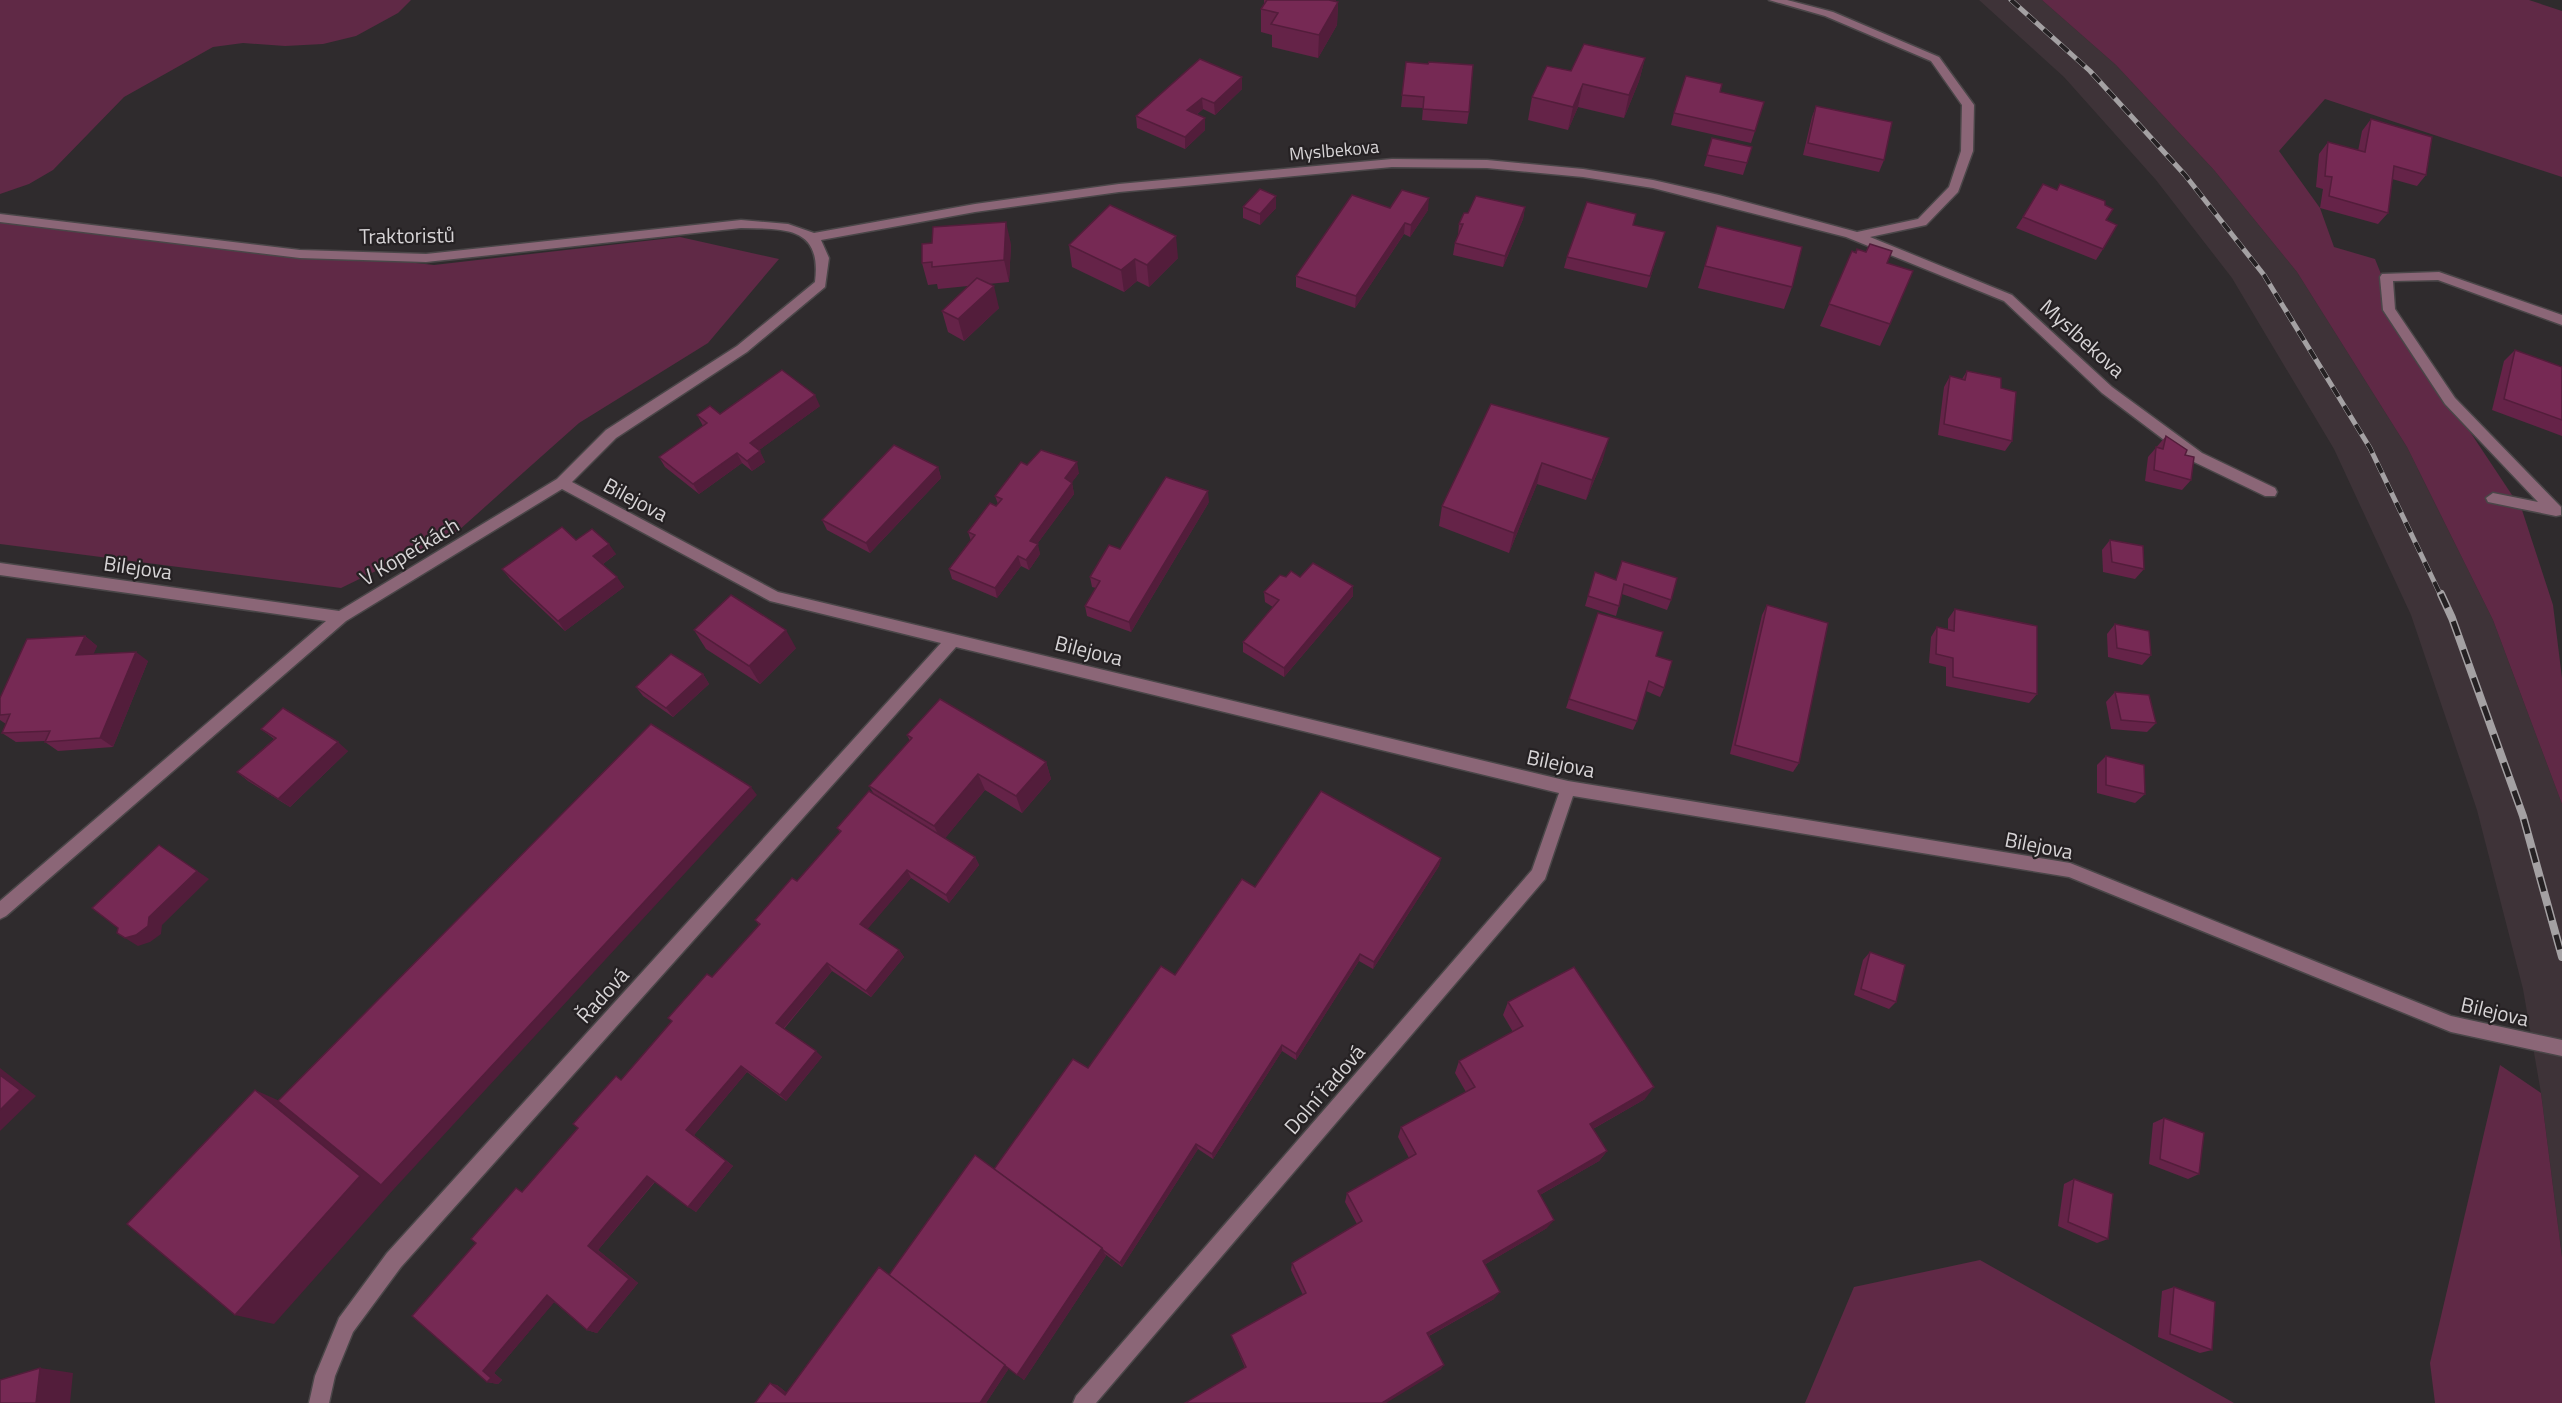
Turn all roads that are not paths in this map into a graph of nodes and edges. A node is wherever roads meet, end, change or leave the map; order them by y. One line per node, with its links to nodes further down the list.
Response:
1 (1774, 0): 3 (street, Myslbekova)
2 (0, 218): 4 (street, Traktoristů)
3 (1857, 236): 4 (street, Myslbekova); 7 (street, Myslbekova)
4 (812, 238): 6 (street, V Kopečkách)
5 (2562, 320): 9 (street)
6 (562, 483): 11 (street, V Kopečkách); 12 (street, Bilejova)
7 (2270, 492)
8 (2493, 498): 9 (street)
9 (2558, 511)
10 (0, 569): 11 (street, Bilejova)
11 (341, 617): 14 (street, V Kopečkách)
12 (954, 639): 13 (street, Bilejova); 16 (street, Řadová)
13 (1568, 788): 15 (street, Bilejova); 17 (street, Dolní řadová)
14 (0, 911)
15 (2562, 1048)
16 (318, 1403)
17 (1083, 1403)

